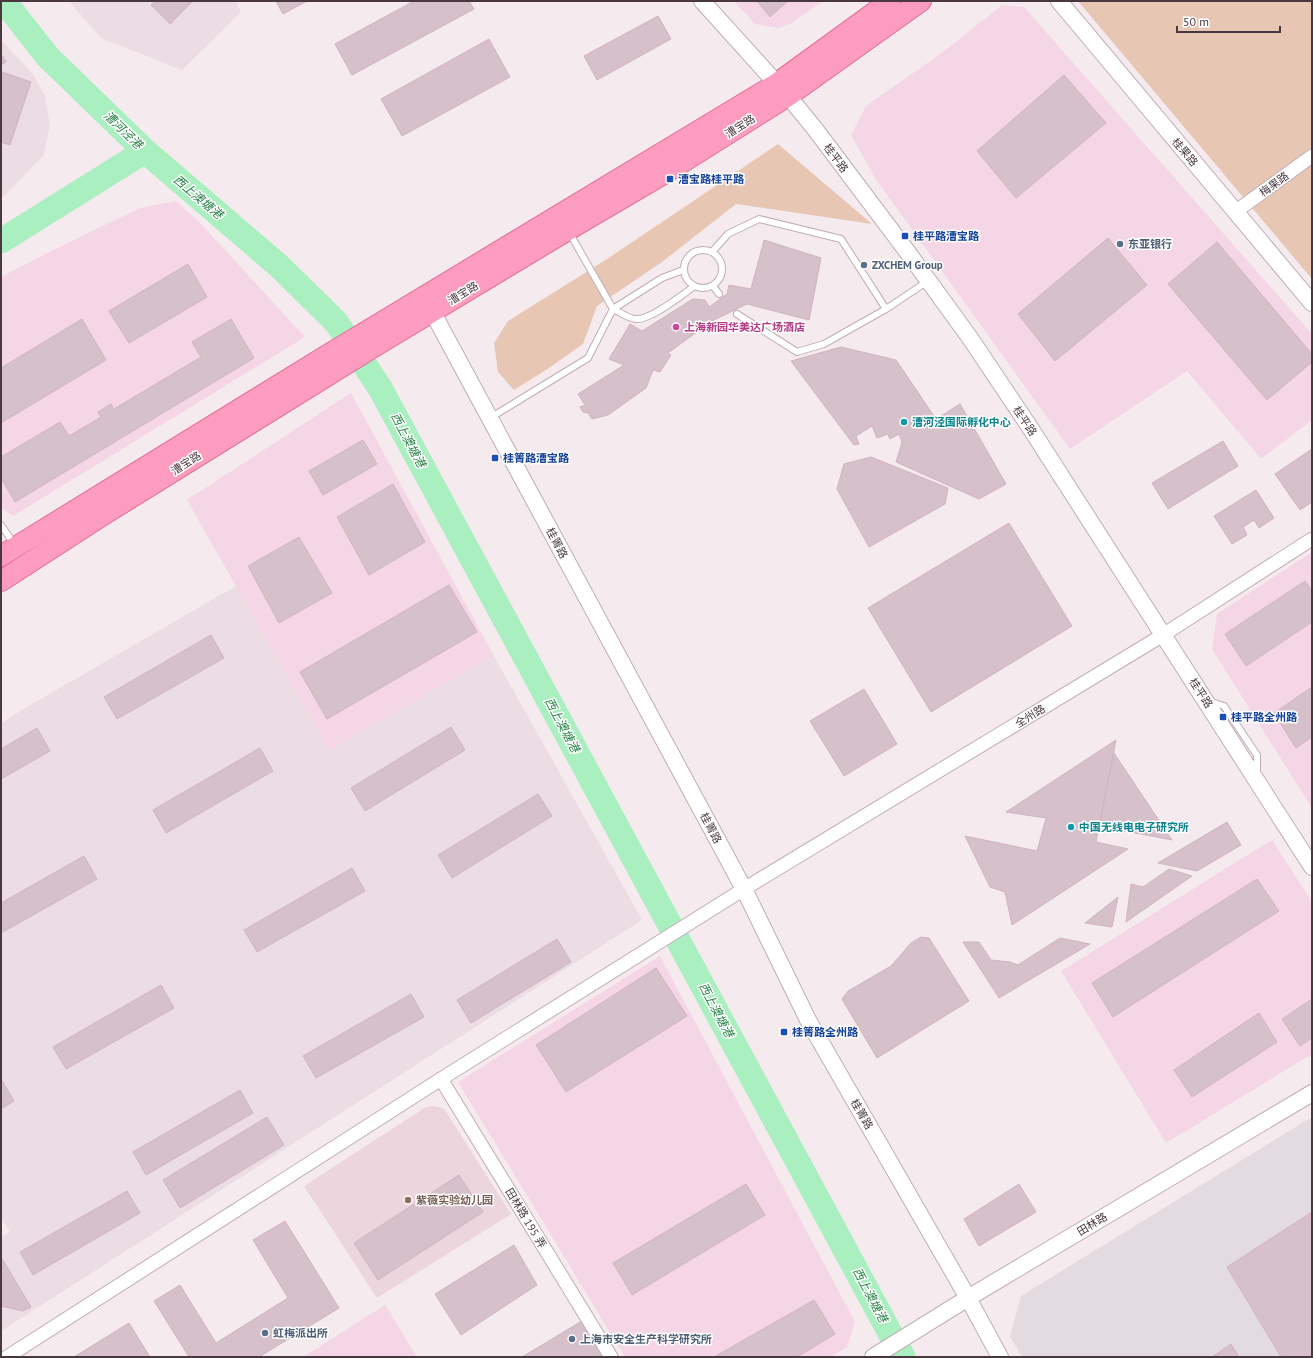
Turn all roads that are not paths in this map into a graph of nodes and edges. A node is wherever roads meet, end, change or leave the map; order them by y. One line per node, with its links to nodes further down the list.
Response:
1 (702, 1): 5 (street, 桂平路)
2 (890, 1): 5 (main road, 漕宝路)
3 (921, 1): 5 (main road, 漕宝路)
4 (1059, 1): 7 (street, 桂果路)
5 (782, 90): 8 (main road, 漕宝路); 11 (street, 桂平路); 16 (main road, 漕宝路)
6 (1312, 156): 7 (street, 梅果路)
7 (1235, 212): 15 (street, 桂果路)
8 (568, 230): 16 (main road, 漕宝路); 17 (lane)
9 (712, 252): 10 (lane); 12 (lane); 18 (lane)
10 (683, 270): 13 (lane); 17 (lane)
11 (929, 281): 18 (lane); 26 (street, 桂平路)
12 (713, 286): 13 (lane); 14 (lane)
13 (693, 287): 17 (lane)
14 (720, 294)
15 (1312, 303)
16 (428, 304): 20 (main road, 漕宝路); 21 (street, 桂箐路)
17 (613, 309): 21 (lane)
18 (886, 309): 19 (lane)
19 (737, 314)
20 (329, 364): 24 (main road, 漕宝路); 25 (main road, 漕宝路)
21 (490, 418): 28 (street, 桂箐路)
22 (1, 525): 24 (lane)
23 (1312, 539): 26 (street, 全州路)
24 (9, 551)
25 (1, 581)
26 (1163, 635): 27 (street, 桂平路); 28 (street, 全州路)
27 (1312, 867)
28 (744, 889): 29 (street, 全州路); 31 (street, 桂箐路)
29 (441, 1079): 32 (street, 全州路); 33 (street, 田林路 195 弄)
30 (1312, 1093): 31 (street, 田林路)
31 (968, 1298): 34 (street, 田林路); 35 (street, 桂箐路)
32 (7, 1357)
33 (611, 1357)
34 (873, 1357)
35 (1000, 1357)

